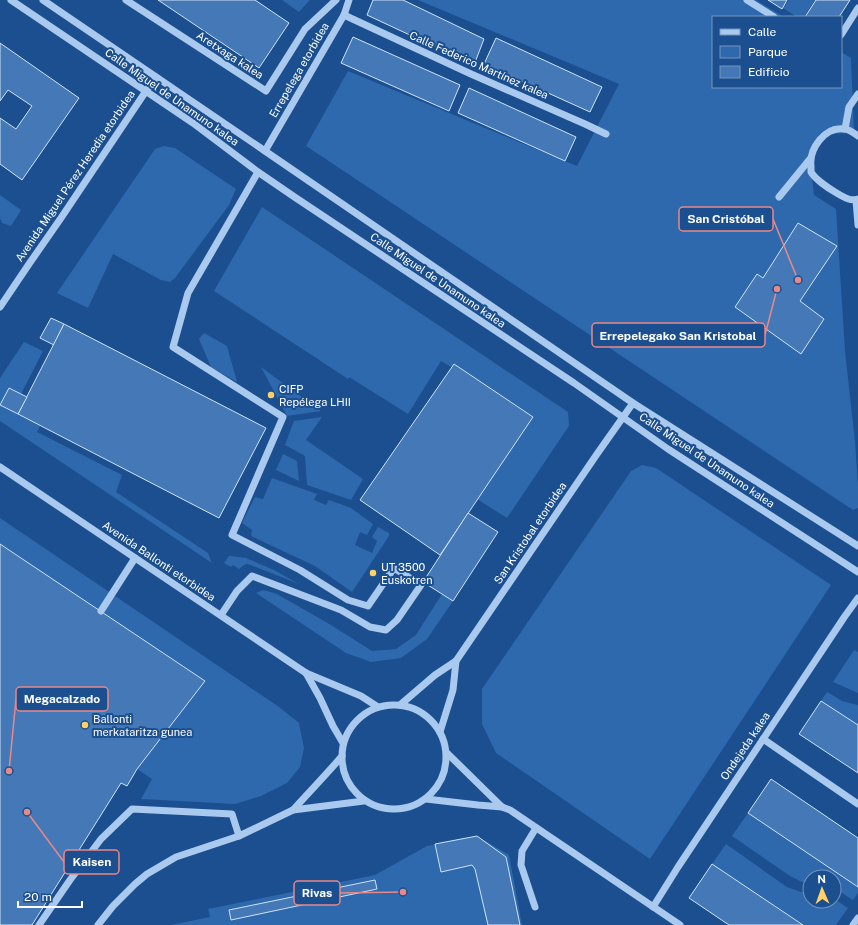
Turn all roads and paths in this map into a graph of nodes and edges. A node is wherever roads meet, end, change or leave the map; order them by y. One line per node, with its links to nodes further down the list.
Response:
1 (10, 0): 12 (street, Calle Miguel de Unamuno kalea)
2 (43, 0): 11 (street, Calle Miguel de Unamuno kalea)
3 (126, 0): 4 (street, Aretxaga kalea)
4 (336, 0)
5 (349, 0): 8 (street, Errepelega etorbidea)
6 (746, 0): 9 (street)
7 (858, 8): 10 (street)
8 (344, 15): 15 (street, Calle Federico Martínez kalea); 17 (street, Errepelega etorbidea)
9 (772, 16)
10 (842, 33)
11 (156, 77): 12 (street, Avenida Miguel Pérez Heredia etorbidea); 17 (street, Calle Miguel de Unamuno kalea)
12 (146, 91): 19 (street, Calle Miguel de Unamuno kalea); 23 (street, Avenida Miguel Pérez Heredia etorbidea)
13 (858, 94): 14 (street)
14 (844, 129): 16 (street); 18 (street)
15 (606, 134)
16 (858, 136)
17 (265, 151): 24 (street, Calle Miguel de Unamuno kalea)
18 (810, 159): 20 (street); 21 (street)
19 (258, 172): 25 (street, Calle Miguel de Unamuno kalea); 31 (street)
20 (779, 197)
21 (857, 199): 22 (street)
22 (858, 225)
23 (0, 307)
24 (633, 403): 25 (street, San Kristobal etorbidea); 27 (street, Calle Miguel de Unamuno kalea)
25 (624, 418): 29 (street, Calle Miguel de Unamuno kalea); 35 (street, San Kristobal etorbidea)
26 (0, 467): 28 (street, Avenida Ballonti etorbidea)
27 (858, 546)
28 (135, 558): 33 (street); 34 (street, Avenida Ballonti etorbidea)
29 (858, 572)
30 (858, 598): 40 (street, Ondejeda kalea)
31 (348, 600): 32 (street); 32 (street)
32 (341, 610): 34 (street)
33 (101, 612)
34 (221, 616): 36 (street, Avenida Ballonti etorbidea)
35 (456, 661): 37 (street, San Kristobal etorbidea); 39 (street, San Kristobal etorbidea)
36 (306, 673): 38 (street, Avenida Ballonti etorbidea); 41 (street, Avenida Ballonti etorbidea)
37 (400, 705): 38 (street); 39 (street)
38 (378, 707): 41 (street)
39 (440, 732): 42 (street)
40 (763, 739): 46 (street); 52 (street, Ondejeda kalea)
41 (343, 743): 43 (street)
42 (447, 753): 44 (street); 47 (street)
43 (342, 756): 45 (street); 48 (street)
44 (426, 799): 45 (street); 47 (street)
45 (364, 800): 48 (street)
46 (858, 804)
47 (502, 807): 49 (street)
48 (293, 810): 50 (street)
49 (536, 828): 51 (street); 52 (street)
50 (239, 836): 55 (street); 56 (street)
51 (535, 907)
52 (653, 907): 54 (street)
53 (858, 918): 58 (street)
54 (669, 922): 57 (street)
55 (39, 925)
56 (98, 925)
57 (680, 925)
58 (853, 925)

